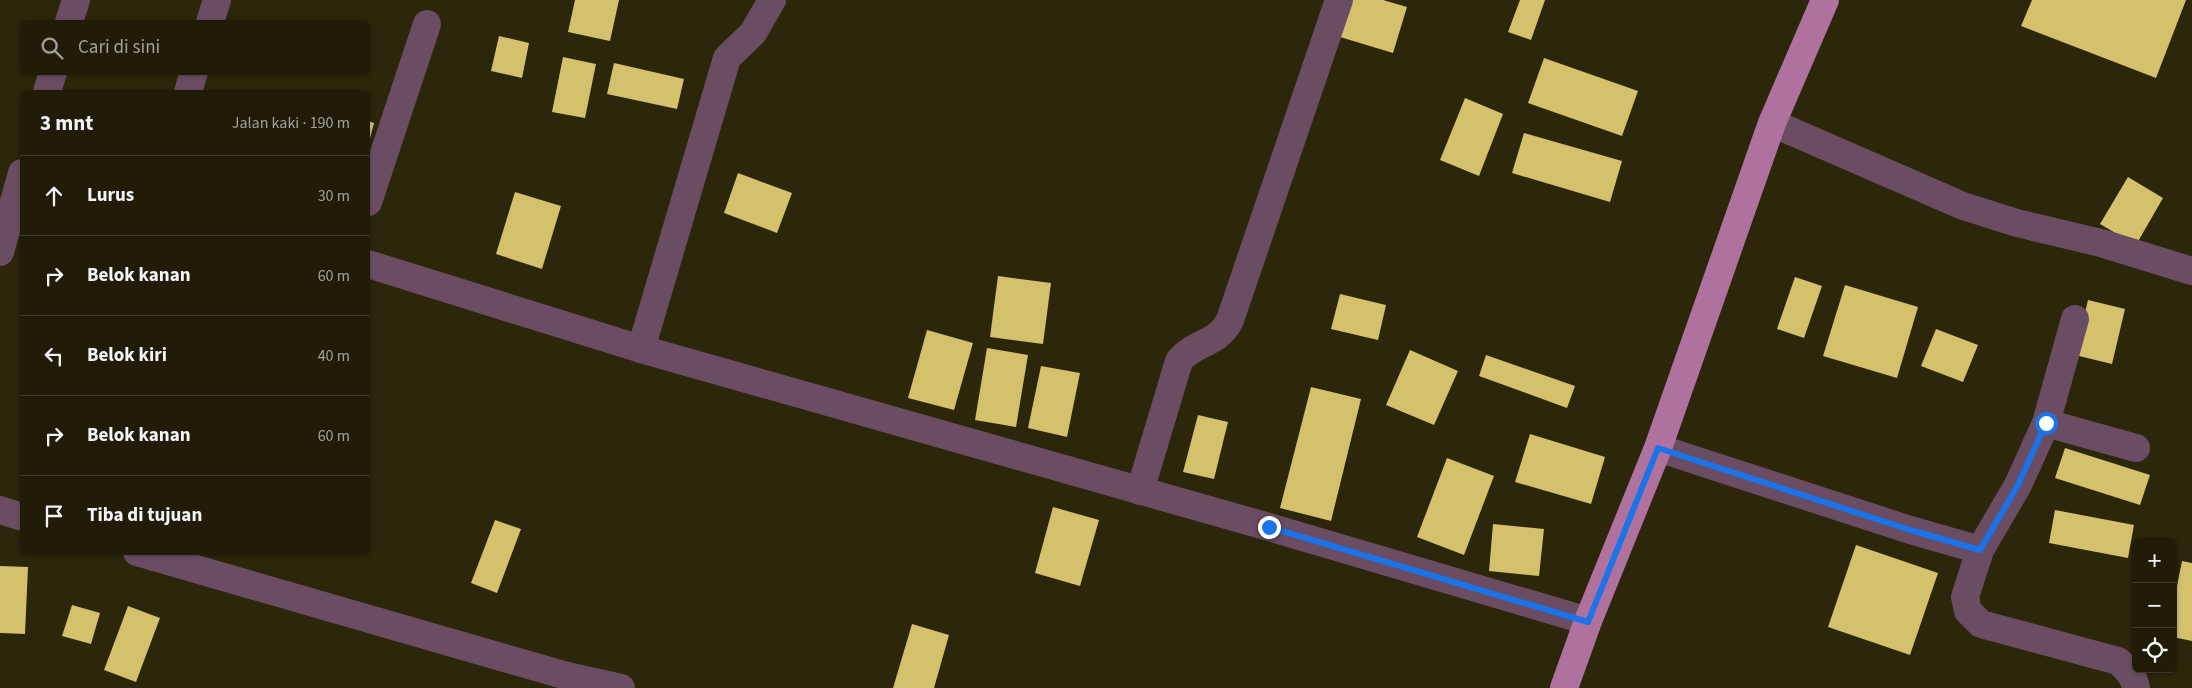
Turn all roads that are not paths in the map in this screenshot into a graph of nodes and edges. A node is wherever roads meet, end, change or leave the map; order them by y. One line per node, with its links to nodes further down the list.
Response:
1 (76, 0): 6 (street)
2 (217, 0): 7 (street)
3 (772, 0): 21 (street)
4 (1338, 0): 25 (street)
5 (1825, 0): 13 (main road)
6 (70, 20)
7 (211, 20)
8 (427, 24): 15 (street)
9 (52, 75): 11 (street)
10 (193, 75): 12 (street)
11 (48, 90)
12 (189, 90)
13 (1772, 123): 19 (street); 23 (main road)
14 (20, 181): 16 (street)
15 (370, 196)
16 (10, 221): 17 (street)
17 (0, 252)
18 (370, 265): 21 (street)
19 (2192, 271)
20 (2075, 319): 22 (street)
21 (641, 349): 25 (street)
22 (2046, 423): 24 (street); 28 (street)
23 (1658, 448): 28 (street); 30 (main road)
24 (2136, 448)
25 (1140, 491): 30 (street)
26 (0, 510): 27 (street)
27 (20, 516)
28 (1980, 550): 33 (street)
29 (147, 555): 31 (street)
30 (1588, 622): 32 (main road)
31 (621, 688)
32 (1564, 688)
33 (2136, 688)

